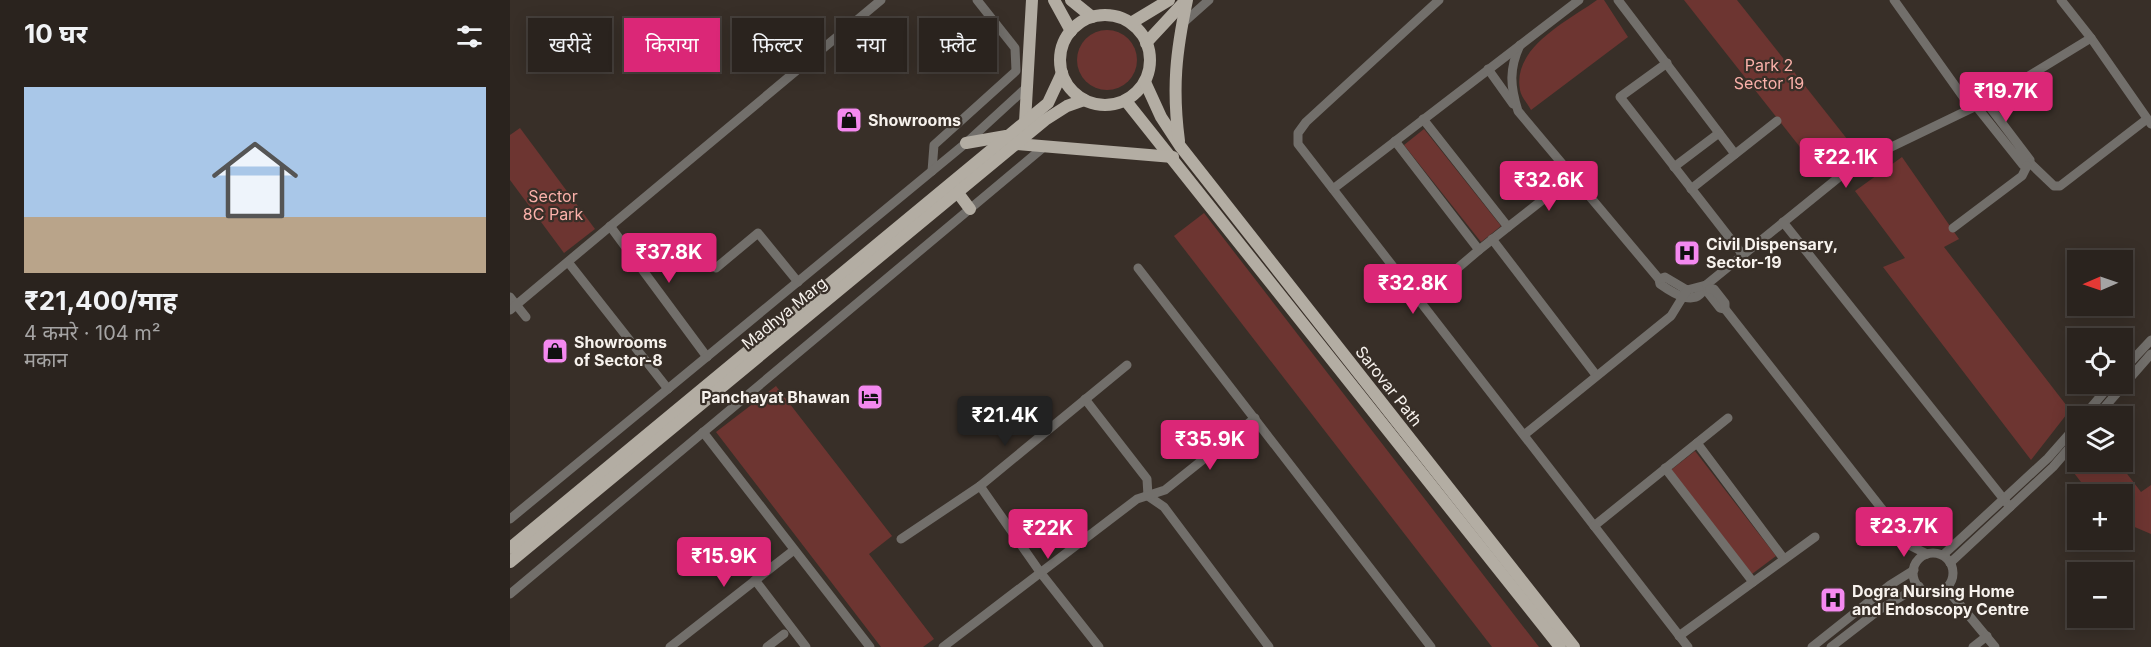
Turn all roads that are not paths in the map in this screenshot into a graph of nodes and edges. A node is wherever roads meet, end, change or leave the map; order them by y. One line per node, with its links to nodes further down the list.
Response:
1 (863, 0): 15 (street)
2 (881, 0): 15 (street)
3 (977, 0): 45 (street)
4 (1032, 0): 27 (main road)
5 (1054, 0): 19 (main road)
6 (1071, 0): 16 (main road)
7 (1169, 0): 17 (main road)
8 (1186, 0): 18 (main road); 21 (main road)
9 (1209, 0): 18 (street)
10 (1439, 0): 47 (street)
11 (1579, 0): 22 (street)
12 (1618, 0): 23 (street)
13 (1894, 0): 30 (street)
14 (2061, 0): 20 (street)
15 (870, 9): 52 (street)
16 (1092, 17): 17 (main road); 19 (main road)
17 (1131, 23): 21 (main road)
18 (1182, 25): 41 (main road)
19 (1071, 31): 25 (main road)
20 (2091, 38): 30 (street); 35 (street)
21 (1146, 43): 26 (main road)
22 (1520, 45): 24 (street); 31 (street)
23 (1667, 63): 36 (street); 44 (street)
24 (1488, 69): 31 (street); 32 (street)
25 (1062, 73): 28 (main road); 34 (main road, Madhya Marg)
26 (1145, 82): 29 (main road); 41 (main road, Sarovar Path)
27 (1027, 87): 34 (main road); 39 (street)
28 (1084, 100): 29 (main road); 37 (main road, Madhya Marg)
29 (1126, 101): 41 (main road, Sarovar Path)
30 (1978, 105): 43 (street); 51 (street)
31 (1518, 111): 46 (street)
32 (1423, 119): 38 (street); 53 (street)
33 (1778, 121): 42 (street)
34 (1025, 122): 37 (main road, Madhya Marg)
35 (2149, 122): 43 (street)
36 (1719, 133): 42 (street); 44 (street)
37 (1013, 140): 39 (main road); 40 (main road); 49 (main road, Madhya Marg); 94 (main road, Madhya Marg)
38 (1395, 141): 47 (street); 56 (street)
39 (966, 143): 45 (street)
40 (1045, 146): 41 (main road); 50 (street)
41 (1176, 151): 120 (main road, Sarovar Path); 121 (main road, Sarovar Path)
42 (1735, 154): 48 (street)
43 (2029, 164): 54 (street)
44 (1674, 167): 48 (street)
45 (932, 171): 61 (street)
46 (1573, 176): 53 (street); 63 (street)
47 (1333, 189): 64 (street)
48 (1691, 189): 57 (street)
49 (958, 193): 50 (main road); 99 (main road, Madhya Marg)
50 (970, 210): 80 (street)
51 (1784, 222): 57 (street); 88 (street)
52 (610, 226): 58 (street); 69 (street)
53 (1508, 227): 55 (street)
54 (1953, 228)
55 (1492, 239): 56 (street); 72 (street)
56 (1479, 250): 64 (street)
57 (1743, 255): 62 (street)
58 (568, 262): 65 (street); 73 (street)
59 (716, 268): 61 (street)
60 (1138, 268): 78 (street)
61 (798, 282): 69 (street)
62 (1708, 286): 63 (street); 91 (street)
63 (1686, 294): 72 (street)
64 (1420, 300): 81 (street)
65 (512, 304): 66 (street)
66 (526, 317)
67 (2151, 340): 70 (street)
68 (2151, 354): 77 (street)
69 (707, 357): 73 (street)
70 (2133, 359)
71 (1127, 365): 75 (street)
72 (1596, 375): 81 (street)
73 (668, 388): 89 (street)
74 (2103, 394): 76 (street)
75 (1084, 399): 86 (street); 87 (street)
76 (2092, 406)
77 (2106, 406)
78 (1255, 418): 87 (street); 119 (street)
79 (1728, 418): 83 (street)
80 (703, 432): 95 (street); 106 (street)
81 (1524, 435): 90 (street)
82 (2067, 436): 88 (street)
83 (1697, 443): 85 (street); 97 (street)
84 (2067, 450): 88 (street)
85 (1665, 468): 90 (street); 103 (street)
86 (980, 486): 93 (street); 101 (street)
87 (1148, 496): 101 (street); 118 (street)
88 (2007, 503): 98 (street)
89 (510, 519)
90 (1594, 526): 110 (street)
91 (1900, 533): 96 (street); 100 (street)
92 (1815, 537): 97 (street)
93 (901, 539)
94 (510, 548)
95 (794, 550): 102 (street); 115 (street)
96 (1927, 554): 98 (street); 100 (street)
97 (1784, 559): 103 (street)
98 (1946, 559): 105 (street)
99 (510, 562)
100 (1915, 567): 104 (street); 107 (street)
101 (1040, 572): 116 (street); 117 (street)
102 (755, 580): 112 (street); 114 (street)
103 (1753, 582): 110 (street)
104 (1919, 586): 105 (street); 108 (street)
105 (1946, 588): 111 (street)
106 (510, 594)
107 (1871, 601): 108 (street); 123 (street)
108 (1879, 610): 124 (street)
109 (784, 634): 113 (street)
110 (1679, 636): 122 (street)
111 (1987, 636): 125 (street); 126 (street)
112 (670, 647)
113 (767, 647)
114 (806, 647)
115 (870, 647)
116 (943, 647)
117 (1099, 647)
118 (1269, 647)
119 (1431, 647)
120 (1560, 647)
121 (1574, 647)
122 (1688, 647)
123 (1812, 647)
124 (1831, 647)
125 (1973, 647)
126 (1995, 647)

